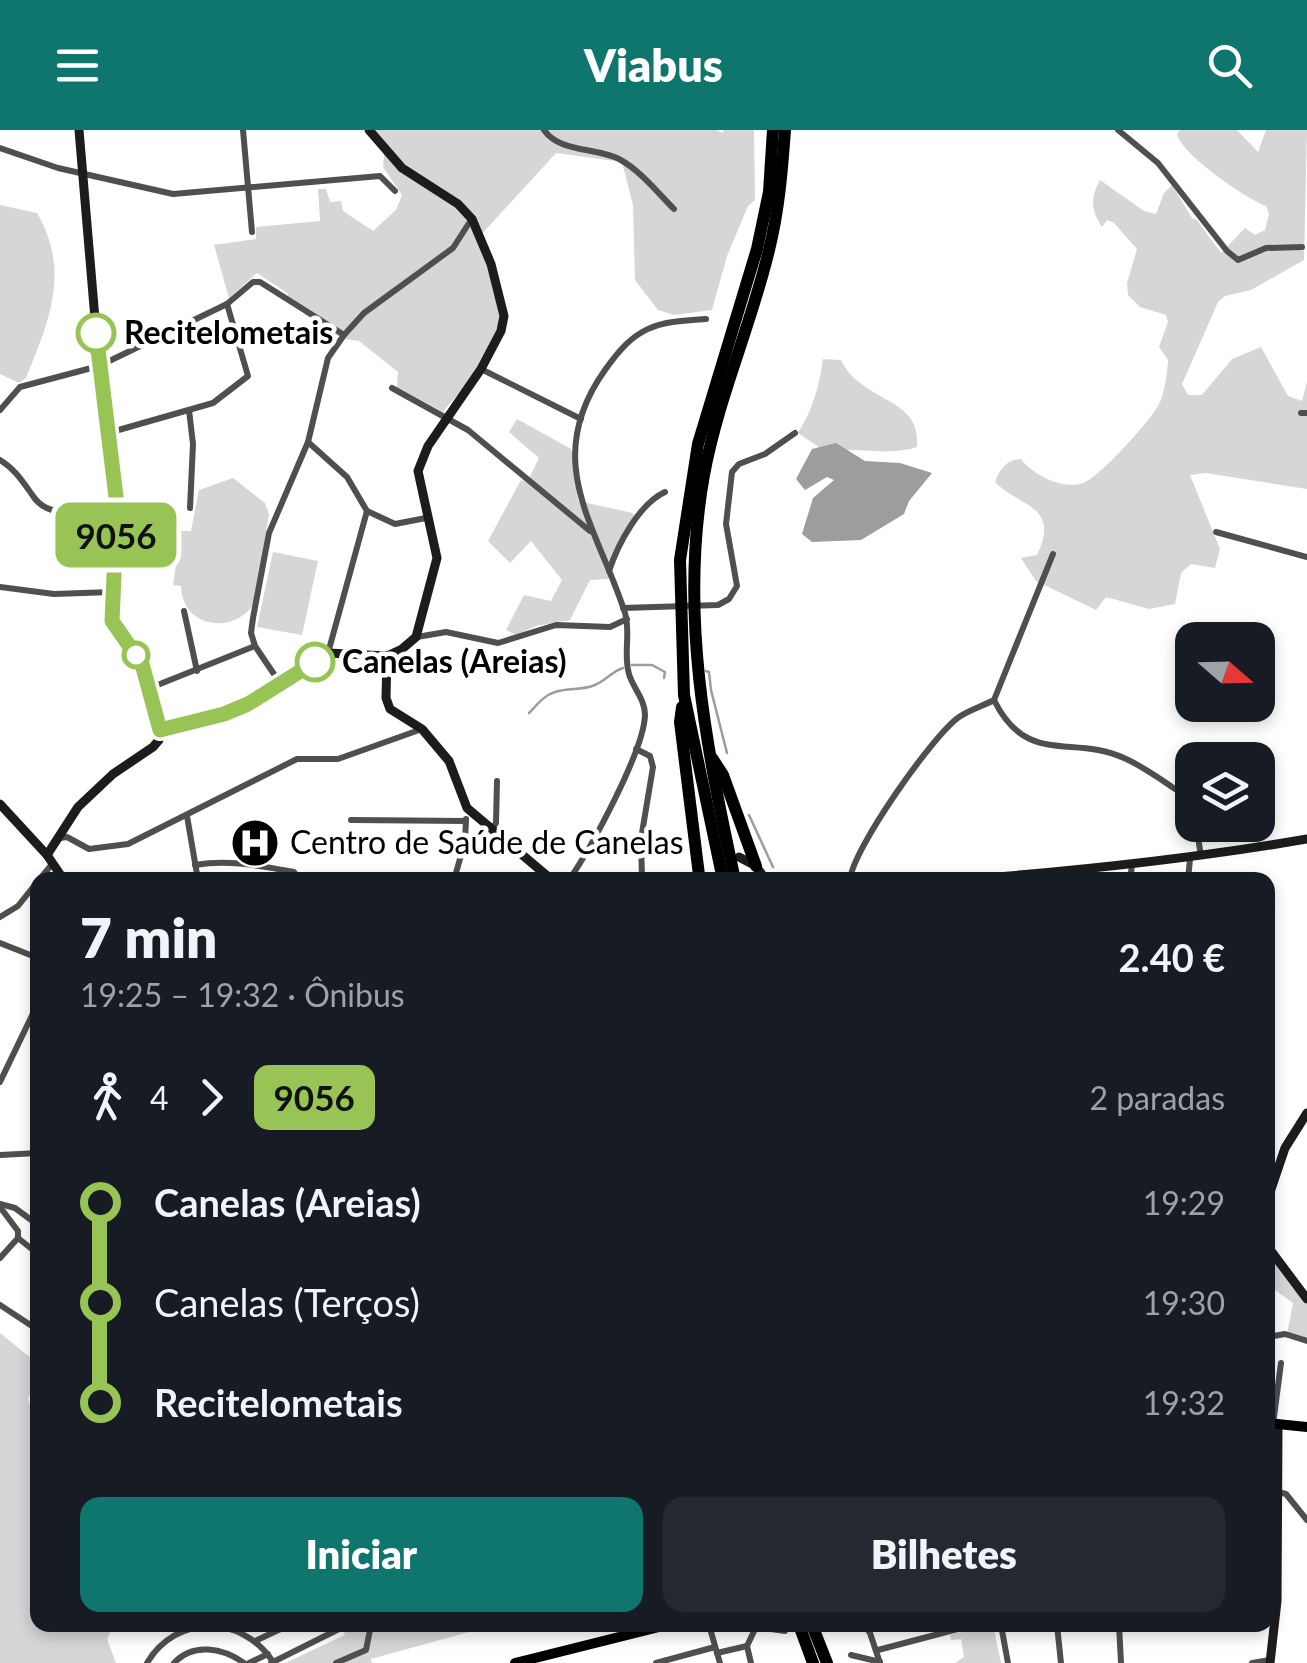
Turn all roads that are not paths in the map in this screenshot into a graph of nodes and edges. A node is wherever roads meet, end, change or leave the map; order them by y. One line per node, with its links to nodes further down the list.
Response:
1 (79, 130): 9 (street)
2 (243, 130): 10 (street)
3 (369, 130): 13 (street)
4 (544, 130): 12 (street)
5 (773, 130): 52 (highway)
6 (785, 130): 57 (highway)
7 (1118, 130): 15 (street)
8 (0, 148): 9 (street)
9 (83, 174): 10 (street); 19 (street)
10 (248, 188): 11 (street); 14 (street)
11 (395, 191)
12 (674, 209)
13 (472, 218): 18 (street); 20 (street)
14 (252, 232)
15 (1302, 248)
16 (228, 304): 18 (street); 19 (street); 23 (street)
17 (706, 319): 25 (street)
18 (344, 335): 28 (street)
19 (99, 366): 22 (street); 27 (street)
20 (481, 368): 24 (street); 25 (street)
21 (392, 388): 24 (street)
22 (0, 410)
23 (189, 410): 27 (street); 32 (street)
24 (446, 418): 34 (street); 35 (street)
25 (581, 419): 35 (street)
26 (794, 432): 42 (street)
27 (107, 433): 31 (street)
28 (308, 442): 33 (street); 46 (street)
29 (0, 460): 31 (street)
30 (665, 492): 39 (street)
31 (117, 505): 41 (street)
32 (190, 508)
33 (367, 511): 34 (street); 47 (street)
34 (426, 518): 45 (street)
35 (591, 532): 39 (street)
36 (1216, 532): 38 (street)
37 (1053, 554): 53 (street)
38 (1307, 557)
39 (608, 572): 42 (street)
40 (0, 587): 41 (street)
41 (112, 592): 51 (street)
42 (623, 608): 44 (street)
43 (184, 612): 49 (street)
44 (627, 619): 45 (street); 56 (street)
45 (416, 637): 48 (street)
46 (255, 646): 49 (street); 50 (street)
47 (328, 653): 48 (street); 50 (street)
48 (387, 656): 54 (street)
49 (197, 671): 51 (street)
50 (280, 684): 55 (street)
51 (150, 688): 55 (street)
52 (684, 695): 86 (highway); 88 (highway)
53 (994, 700): 59 (street); 91 (street)
54 (422, 729): 60 (street); 62 (street)
55 (160, 730): 68 (street)
56 (636, 749): 84 (street); 85 (street)
57 (710, 754): 77 (highway); 89 (highway)
58 (497, 781): 66 (street)
59 (1175, 790)
60 (467, 808): 64 (street); 66 (street)
61 (2, 810): 73 (street)
62 (187, 816): 65 (street); 67 (street)
63 (351, 820): 64 (street)
64 (466, 821): 82 (street)
65 (166, 826): 67 (street); 68 (street)
66 (493, 827): 83 (street)
67 (188, 837): 75 (street)
68 (60, 838): 73 (street)
69 (1307, 839): 72 (street)
70 (1196, 842): 72 (street)
71 (739, 856): 77 (street)
72 (1196, 858): 76 (street); 94 (street)
73 (50, 859): 78 (street); 79 (street)
74 (710, 862): 87 (street)
75 (194, 865): 80 (street); 81 (street)
76 (1132, 865): 92 (street); 93 (street)
77 (756, 866): 90 (street)
78 (43, 872)
79 (59, 872)
80 (196, 872)
81 (294, 872)
82 (456, 872)
83 (543, 872)
84 (575, 872)
85 (642, 872)
86 (697, 872)
87 (702, 872)
88 (722, 872)
89 (734, 872)
90 (760, 872)
91 (852, 872)
92 (1088, 872)
93 (1131, 872)
94 (1191, 872)
95 (30, 891): 96 (street)
96 (0, 917)
97 (0, 943): 98 (street)
98 (30, 955)
99 (30, 1020): 100 (street)
100 (0, 1082)
101 (1307, 1113): 104 (street)
102 (30, 1153): 103 (street)
103 (0, 1155)
104 (1275, 1177)
105 (0, 1208): 106 (street); 107 (street)
106 (30, 1220)
107 (18, 1238): 108 (street); 110 (street)
108 (30, 1248)
109 (1275, 1256): 111 (street)
110 (0, 1258)
111 (1307, 1299)
112 (2, 1310): 113 (street)
113 (30, 1326)
114 (1275, 1336): 115 (street)
115 (1307, 1341)
116 (1281, 1362): 117 (street)
117 (1275, 1408)
118 (1275, 1424): 119 (main road)
119 (1307, 1427)
120 (1275, 1458): 121 (street)
121 (1277, 1491): 122 (street); 123 (street)
122 (1307, 1520)
123 (1275, 1531)
124 (182, 1632): 148 (street)
125 (240, 1632): 140 (street)
126 (274, 1632): 140 (street)
127 (332, 1632): 145 (street)
128 (370, 1632): 151 (street)
129 (640, 1632): 152 (main road)
130 (711, 1632): 142 (street)
131 (754, 1632): 141 (street)
132 (794, 1632): 156 (highway)
133 (815, 1632): 157 (highway)
134 (868, 1632): 143 (street)
135 (939, 1632): 143 (street)
136 (1002, 1632): 158 (street)
137 (1058, 1632): 159 (street)
138 (1119, 1632): 160 (street)
139 (1271, 1632): 146 (street)
140 (255, 1641): 145 (street)
141 (747, 1646): 142 (street); 155 (street)
142 (716, 1650): 153 (street); 154 (street)
143 (878, 1650): 147 (street)
144 (851, 1655): 147 (street)
145 (271, 1660): 150 (street)
146 (1270, 1661): 161 (street)
147 (880, 1662)
148 (146, 1663)
149 (174, 1663): 150 (street)
150 (247, 1663)
151 (336, 1663)
152 (515, 1663)
153 (656, 1663)
154 (720, 1663)
155 (750, 1663)
156 (812, 1663)
157 (826, 1663)
158 (1008, 1663)
159 (1061, 1663)
160 (1121, 1663)
161 (1252, 1663)

